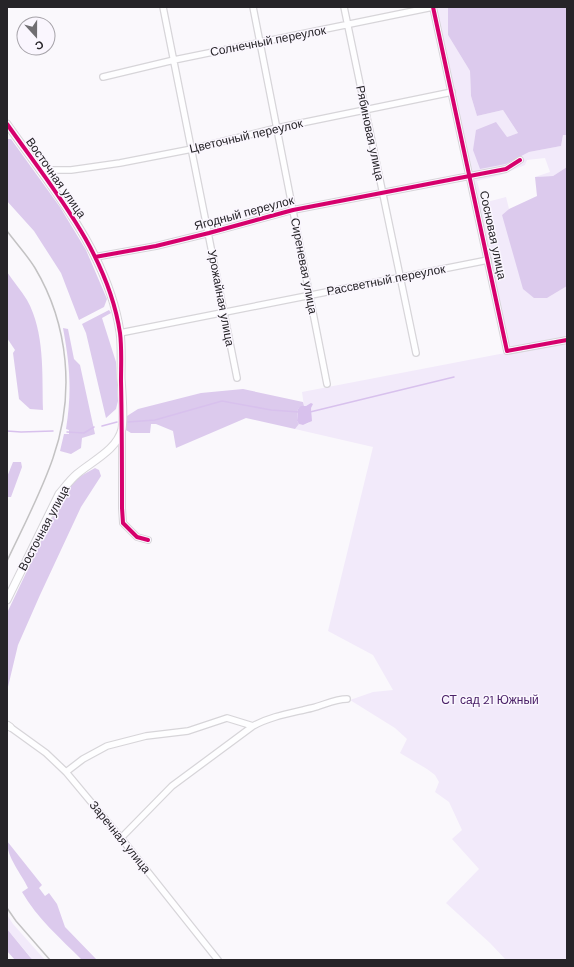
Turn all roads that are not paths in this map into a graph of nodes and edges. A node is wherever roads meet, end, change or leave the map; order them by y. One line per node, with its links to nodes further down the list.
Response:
1 (163, 7): 7 (street, Урожайная улица)
2 (253, 7): 6 (street, Сиреневая улица)
3 (344, 7): 5 (street, Рябиновая улица)
4 (433, 7): 5 (street, Солнечный переулок); 9 (street, Сосновая улица)
5 (348, 25): 6 (street, Солнечный переулок); 10 (street, Рябиновая улица)
6 (260, 42): 7 (street, Солнечный переулок); 12 (street, Сиреневая улица)
7 (174, 60): 8 (street, Солнечный переулок); 13 (street, Урожайная улица)
8 (103, 77)
9 (452, 92): 10 (street, Цветочный переулок); 16 (street, Сосновая улица)
10 (365, 109): 12 (street, Цветочный переулок); 17 (street, Рябиновая улица)
11 (7, 124): 15 (street, Восточная улица)
12 (277, 128): 13 (street, Цветочный переулок); 18 (street, Сиреневая улица)
13 (192, 149): 15 (street, Цветочный переулок); 19 (street, Урожайная улица)
14 (520, 160): 16 (street, Ягодный переулок)
15 (40, 170): 20 (street, Восточная улица)
16 (470, 176): 17 (street, Ягодный переулок); 21 (street, Сосновая улица)
17 (383, 193): 18 (street, Ягодный переулок); 22 (street, Рябиновая улица)
18 (293, 210): 19 (street, Ягодный переулок); 23 (street, Сиреневая улица)
19 (208, 234): 20 (street, Ягодный переулок); 24 (street, Урожайная улица)
20 (95, 257): 25 (street, Восточная улица)
21 (488, 260): 22 (street, Рассветный переулок); 26 (street, Сосновая улица)
22 (400, 277): 23 (street, Рассветный переулок); 27 (street, Рябиновая улица)
23 (310, 295): 24 (street, Рассветный переулок); 29 (street, Сиреневая улица)
24 (224, 312): 25 (street, Рассветный переулок); 28 (street, Урожайная улица)
25 (120, 333): 30 (street, Восточная улица)
26 (567, 340)
27 (416, 354)
28 (237, 378)
29 (327, 384)
30 (122, 430): 31 (street); 32 (street, Восточная улица)
31 (148, 540)
32 (7, 600)
33 (347, 699): 35 (street)
34 (9, 726): 36 (street, Заречная улица)
35 (252, 726): 36 (street); 37 (street)
36 (66, 772): 37 (street, Заречная улица)
37 (121, 838): 38 (street, Заречная улица)
38 (218, 960)

